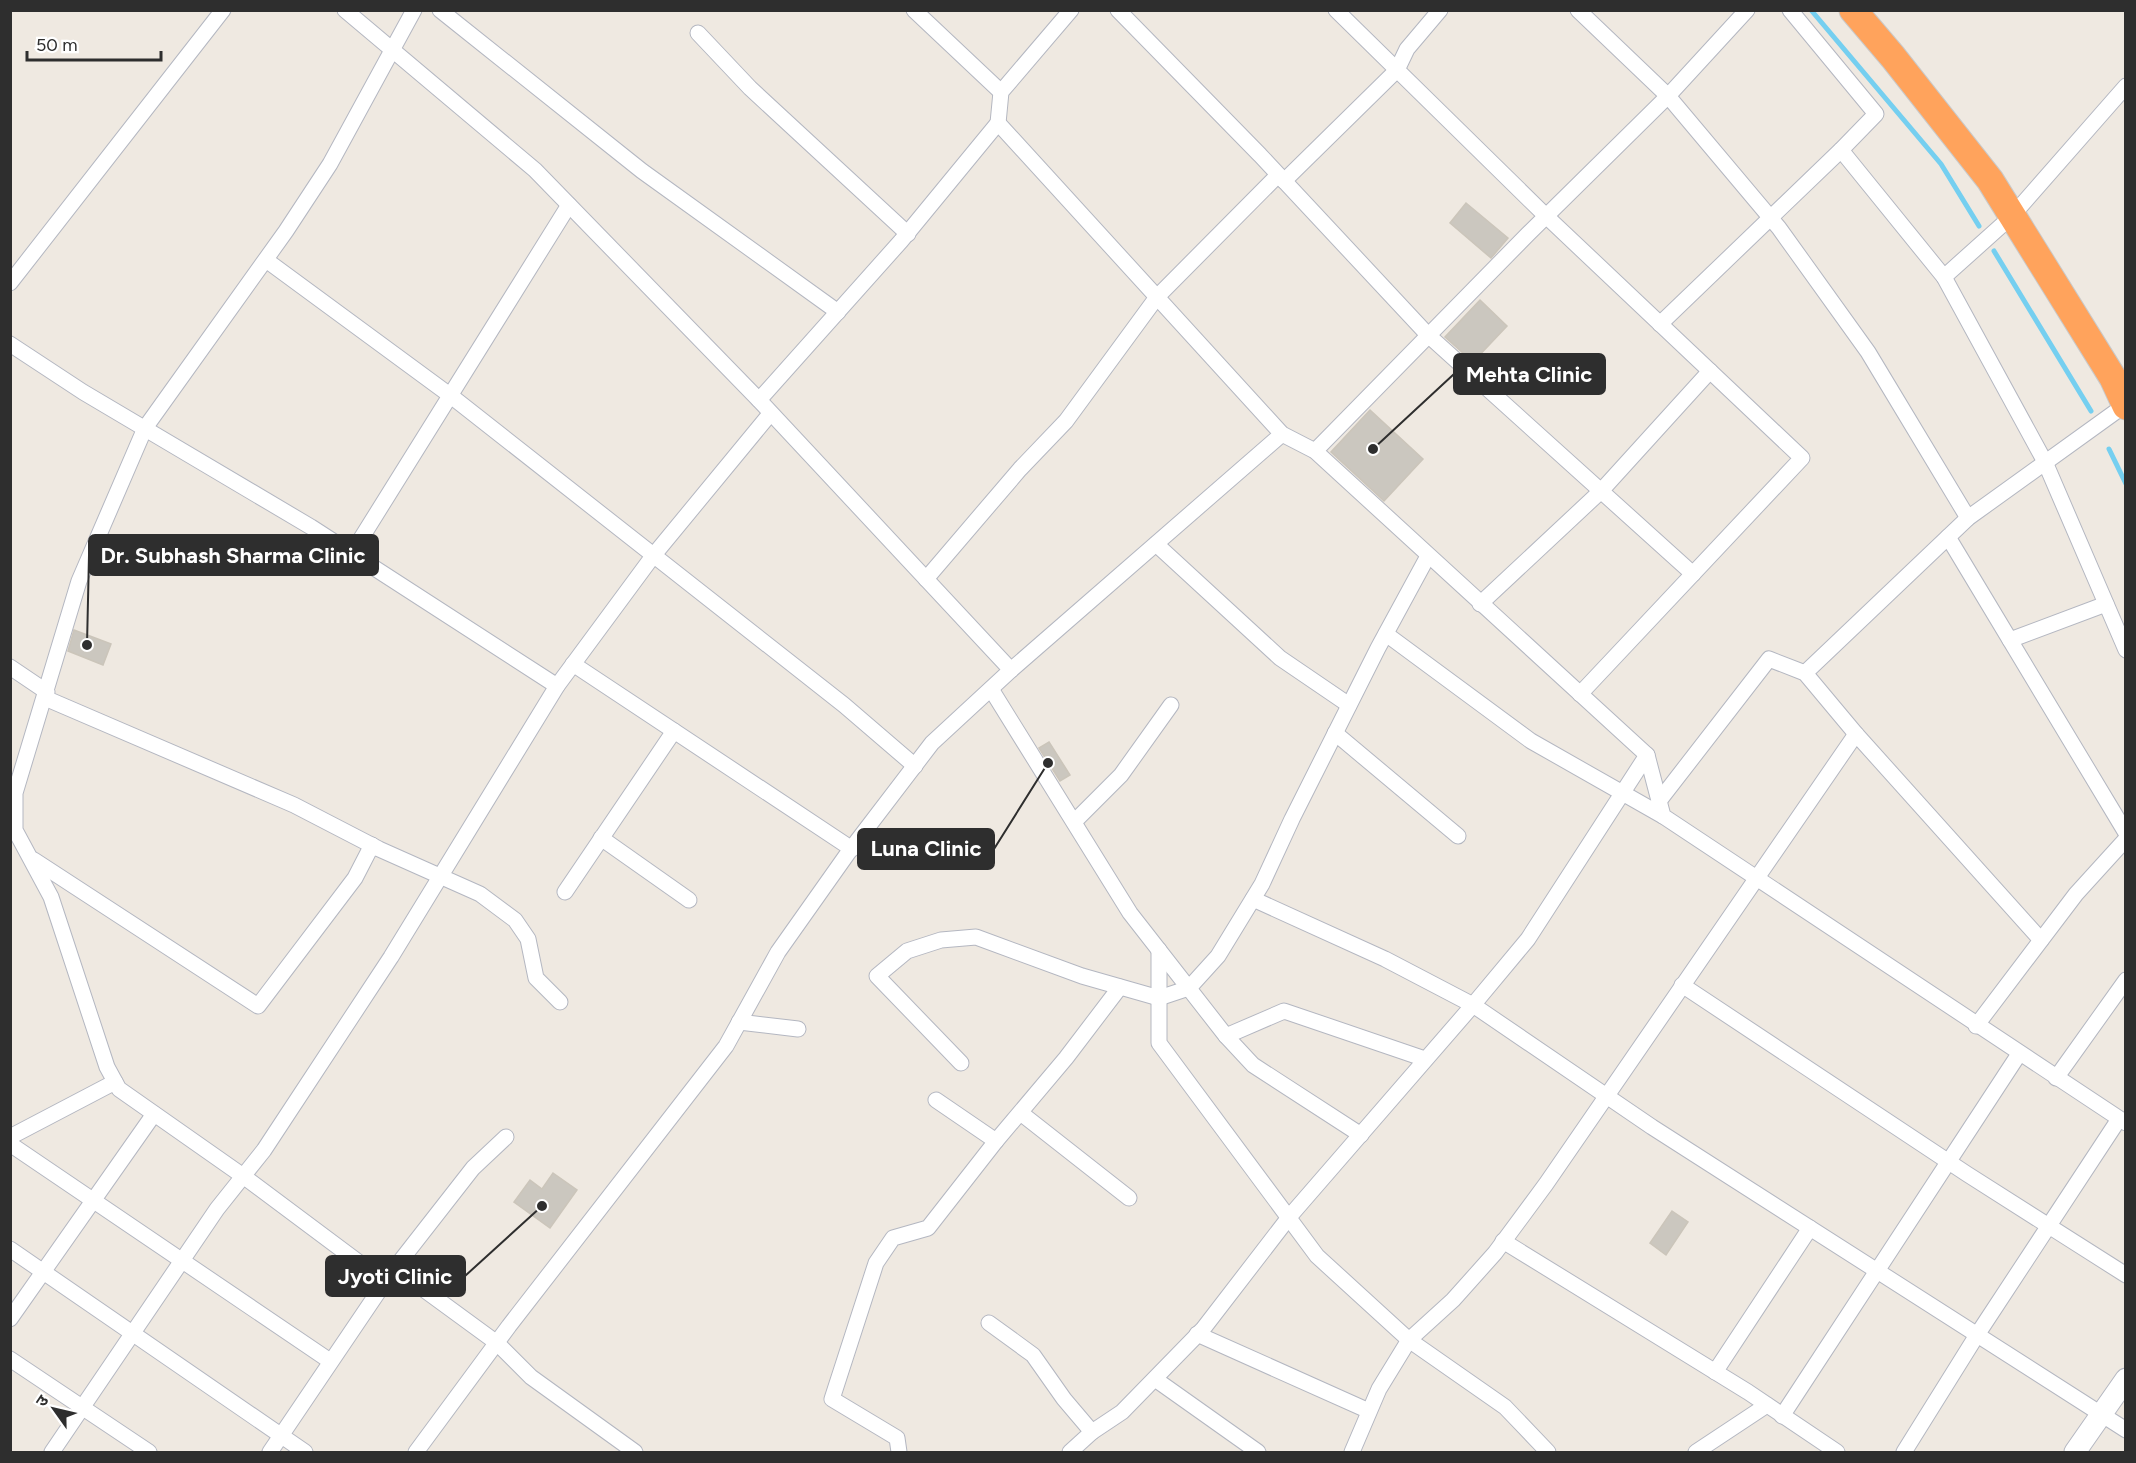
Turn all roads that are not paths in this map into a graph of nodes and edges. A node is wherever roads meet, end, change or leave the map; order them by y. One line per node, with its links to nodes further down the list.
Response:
1 (223, 10): 30 (street)
2 (345, 10): 15 (street)
3 (414, 10): 15 (street)
4 (440, 10): 32 (street)
5 (914, 10): 18 (street)
6 (1071, 10): 18 (street)
7 (1118, 10): 22 (street)
8 (1336, 10): 16 (street)
9 (1440, 10): 16 (street)
10 (1578, 10): 19 (street)
11 (1747, 10): 19 (street)
12 (1790, 10): 21 (street)
13 (1853, 10): 25 (highway)
14 (698, 33): 27 (street)
15 (392, 50): 23 (street); 28 (street)
16 (1397, 70): 22 (street); 24 (street)
17 (2126, 87): 25 (street)
18 (1001, 92): 20 (street)
19 (1668, 96): 24 (street); 26 (street)
20 (998, 123): 27 (street); 31 (street)
21 (1841, 150): 26 (street); 29 (street)
22 (1281, 178): 31 (street); 34 (street)
23 (569, 205): 37 (street); 38 (street)
24 (1546, 216): 33 (street); 34 (street)
25 (2012, 216): 29 (street); 39 (highway)
26 (1770, 217): 33 (street); 46 (street)
27 (908, 234): 32 (street)
28 (266, 260): 37 (street); 41 (street)
29 (1944, 277): 44 (street)
30 (10, 284)
31 (1157, 297): 42 (street); 53 (street)
32 (838, 312): 38 (street)
33 (1660, 324): 36 (street)
34 (1428, 335): 43 (street); 45 (street)
35 (10, 344): 41 (street)
36 (1710, 371): 45 (street); 52 (street)
37 (451, 396): 49 (street); 50 (street)
38 (759, 400): 40 (street)
39 (2125, 405): 44 (street)
40 (771, 414): 50 (street); 53 (street)
41 (145, 428): 49 (street); 66 (street)
42 (1282, 434): 43 (street); 48 (street)
43 (1315, 451): 51 (street)
44 (2045, 462): 46 (street); 55 (street)
45 (1601, 490): 52 (street); 54 (street)
46 (1968, 518): 47 (street)
47 (1948, 537): 57 (street); 62 (street)
48 (1156, 544): 61 (street); 68 (street)
49 (352, 553): 63 (street)
50 (653, 556): 59 (street); 73 (street)
51 (1428, 556): 54 (street); 56 (street)
52 (1693, 574): 65 (street)
53 (926, 579): 61 (street)
54 (1480, 604): 65 (street)
55 (2106, 604): 57 (street); 58 (street)
56 (1386, 634): 68 (street); 75 (street)
57 (2010, 640): 79 (street)
58 (2126, 650)
59 (573, 664): 63 (street); 69 (street)
60 (10, 668): 66 (street)
61 (1011, 670): 64 (street)
62 (1805, 673): 71 (street); 76 (street)
63 (557, 686): 86 (street)
64 (991, 689): 73 (street); 77 (street)
65 (1580, 694): 72 (street)
66 (46, 695): 74 (street); 83 (street)
67 (1171, 705): 77 (street)
68 (1349, 705): 70 (street)
69 (674, 731): 81 (street); 84 (street)
70 (1335, 733): 80 (street); 89 (street)
71 (1856, 734): 87 (street); 91 (street)
72 (1647, 755): 75 (street); 76 (street)
73 (915, 765): 84 (street)
74 (13, 791): 78 (street)
75 (1622, 794): 76 (street); 99 (street)
76 (1661, 808): 87 (street)
77 (1074, 822): 92 (street)
78 (13, 830): 85 (street)
79 (2126, 833)
80 (1458, 836)
81 (601, 838): 88 (street); 90 (street)
82 (2126, 839): 91 (street)
83 (372, 845): 85 (street); 86 (street)
84 (852, 849): 100 (street)
85 (31, 859): 108 (street)
86 (439, 877): 98 (street); 120 (street)
87 (1755, 879): 94 (street); 101 (street)
88 (565, 892)
89 (1253, 899): 96 (street); 99 (street)
90 (689, 900)
91 (2041, 940): 101 (street)
92 (1159, 950): 96 (street); 97 (street)
93 (2126, 980): 107 (street)
94 (1682, 985): 109 (street); 119 (street)
95 (1120, 987): 97 (street); 106 (street); 112 (street)
96 (1189, 988): 97 (street); 103 (street)
97 (1159, 998): 123 (street)
98 (560, 1002)
99 (1473, 1005): 105 (street); 109 (street)
100 (740, 1022): 102 (street); 139 (street)
101 (1976, 1026): 104 (street)
102 (798, 1029)
103 (1226, 1036): 105 (street); 114 (street)
104 (2019, 1054): 107 (street); 119 (street)
105 (1425, 1059): 114 (street)
106 (962, 1063)
107 (2056, 1078): 113 (street)
108 (115, 1082): 111 (street); 115 (street)
109 (1607, 1096): 125 (street); 126 (street)
110 (936, 1100): 117 (street)
111 (154, 1114): 120 (street); 122 (street)
112 (1022, 1114): 117 (street); 121 (street)
113 (2122, 1121): 124 (street)
114 (1361, 1135): 123 (street)
115 (10, 1137)
116 (506, 1137): 131 (street)
117 (996, 1141): 159 (street)
118 (10, 1144): 122 (street)
119 (1949, 1162): 124 (street); 129 (street)
120 (243, 1176): 128 (street); 131 (street)
121 (1129, 1198)
122 (93, 1200): 128 (street); 130 (street)
123 (1290, 1216): 136 (street); 138 (street)
124 (2050, 1227): 132 (street); 137 (street)
125 (1810, 1228): 129 (street); 142 (street)
126 (1503, 1241): 138 (street); 142 (street)
127 (10, 1250): 130 (street)
128 (183, 1260): 135 (street); 141 (street)
129 (1878, 1271): 137 (street); 149 (street)
130 (43, 1272): 133 (street); 135 (street)
131 (391, 1274): 139 (street); 141 (street)
132 (2126, 1275)
133 (10, 1319)
134 (989, 1323): 151 (street)
135 (132, 1335): 146 (street); 152 (street)
136 (1197, 1335): 143 (street); 147 (street)
137 (1977, 1335): 148 (street); 166 (street)
138 (1409, 1340): 147 (street); 163 (street)
139 (496, 1343): 157 (street); 158 (street)
140 (10, 1359): 146 (street)
141 (330, 1361): 152 (street)
142 (1715, 1372): 145 (street)
143 (1155, 1379): 151 (street); 161 (street)
144 (2126, 1379): 148 (street)
145 (1767, 1405): 149 (street); 164 (street)
146 (83, 1407): 153 (street); 154 (street)
147 (1369, 1411): 162 (street)
148 (2101, 1414): 150 (street); 167 (street)
149 (1782, 1416): 165 (street)
150 (2126, 1430)
151 (1092, 1432): 160 (street)
152 (281, 1436): 155 (street); 156 (street)
153 (52, 1452)
154 (149, 1452)
155 (270, 1452)
156 (305, 1452)
157 (416, 1452)
158 (635, 1452)
159 (899, 1452)
160 (1070, 1452)
161 (1258, 1452)
162 (1352, 1452)
163 (1548, 1452)
164 (1696, 1452)
165 (1837, 1452)
166 (1904, 1452)
167 (2075, 1452)

